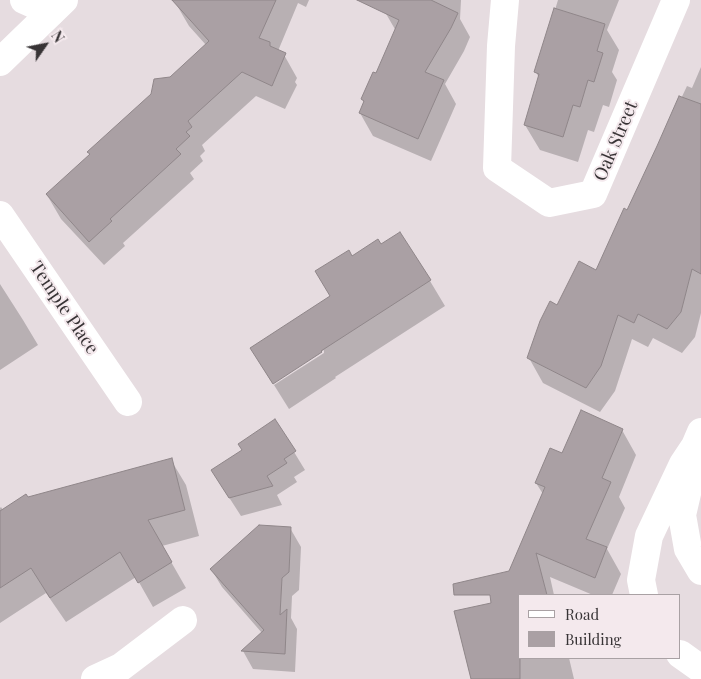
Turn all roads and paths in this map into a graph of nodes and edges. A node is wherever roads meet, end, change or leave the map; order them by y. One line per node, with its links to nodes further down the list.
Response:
1 (24, 0): 4 (street)
2 (505, 0): 3 (street, Oak Street)
3 (676, 0)
4 (58, 6): 5 (street)
5 (0, 62)
6 (0, 214): 7 (street, Temple Place)
7 (128, 402)
8 (698, 439): 9 (street); 10 (street)
9 (701, 571)
10 (644, 594)
11 (183, 620): 14 (street)
12 (681, 655): 13 (street)
13 (701, 669)
14 (95, 679)

